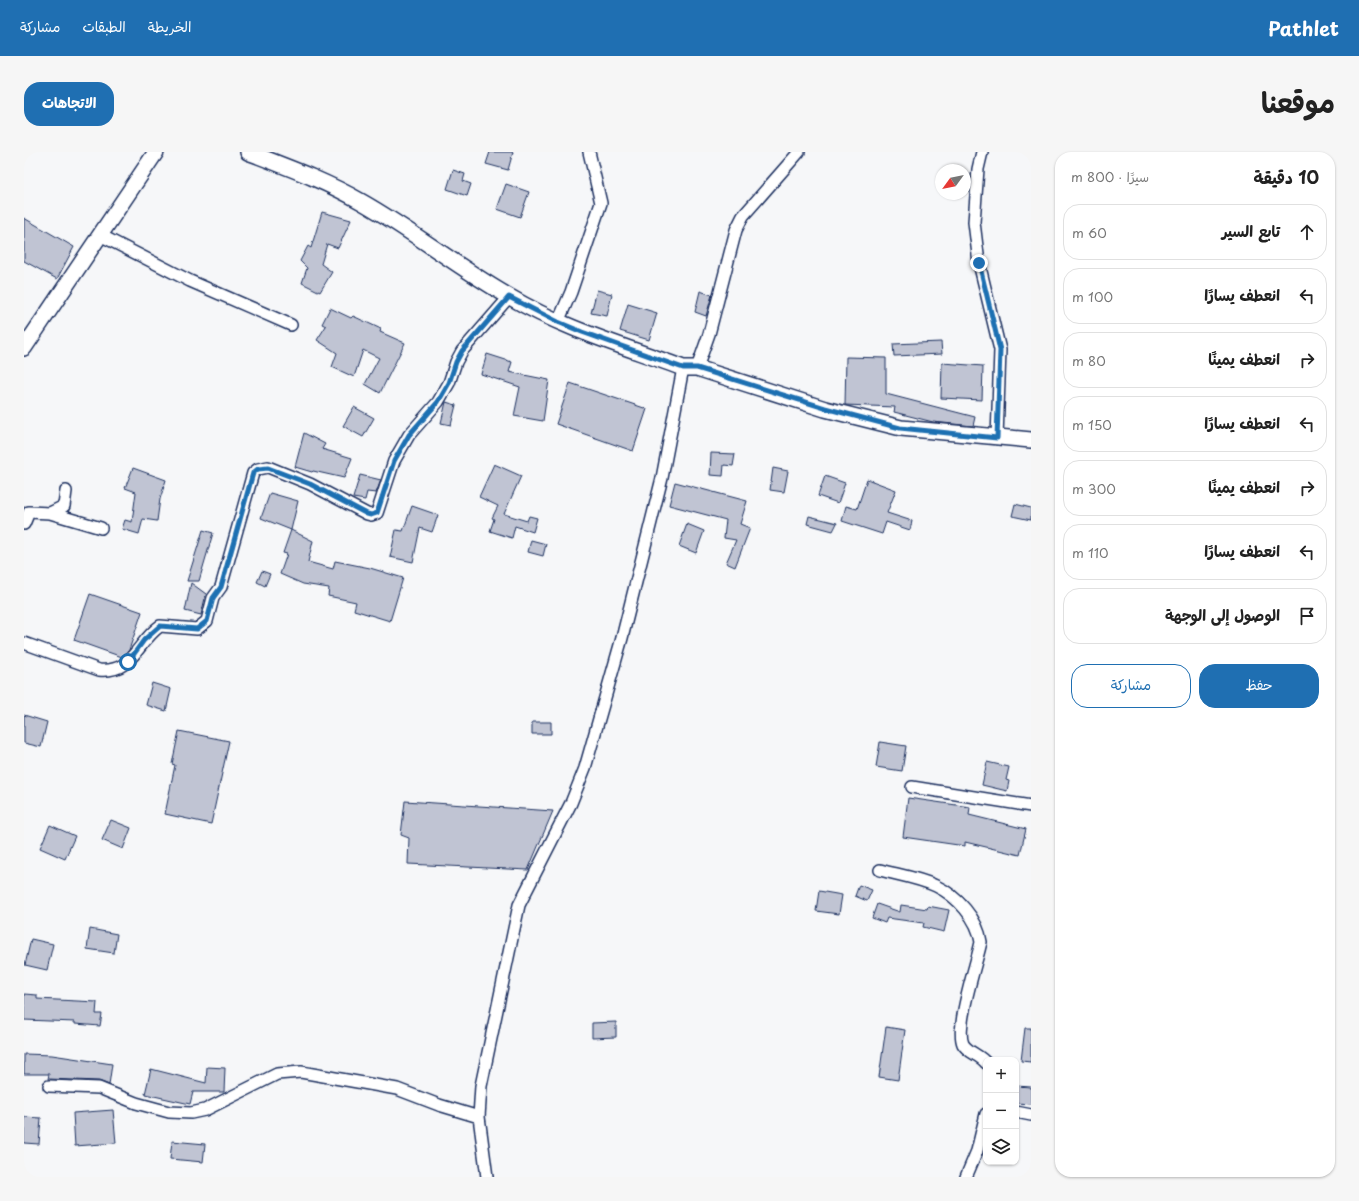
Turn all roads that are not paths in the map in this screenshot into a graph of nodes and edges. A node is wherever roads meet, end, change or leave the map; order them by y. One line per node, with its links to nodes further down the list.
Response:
1 (156, 152): 6 (street)
2 (248, 152): 7 (street)
3 (590, 152): 8 (street)
4 (799, 152): 11 (street)
5 (982, 152): 12 (street)
6 (100, 235): 9 (street); 10 (street)
7 (509, 297): 8 (street); 18 (street)
8 (558, 322): 11 (street)
9 (291, 325)
10 (24, 348)
11 (690, 368): 12 (street); 26 (street)
12 (997, 438): 13 (street)
13 (1031, 440)
14 (66, 491): 15 (street)
15 (50, 513): 16 (street); 17 (street)
16 (24, 524)
17 (101, 528)
18 (24, 643)
19 (912, 787): 20 (street)
20 (1031, 806)
21 (880, 870): 22 (street)
22 (983, 1061)
23 (49, 1086): 26 (street)
24 (1019, 1113): 25 (street)
25 (1031, 1115)
26 (480, 1117): 28 (street)
27 (983, 1125): 29 (street)
28 (487, 1177)
29 (966, 1177)

